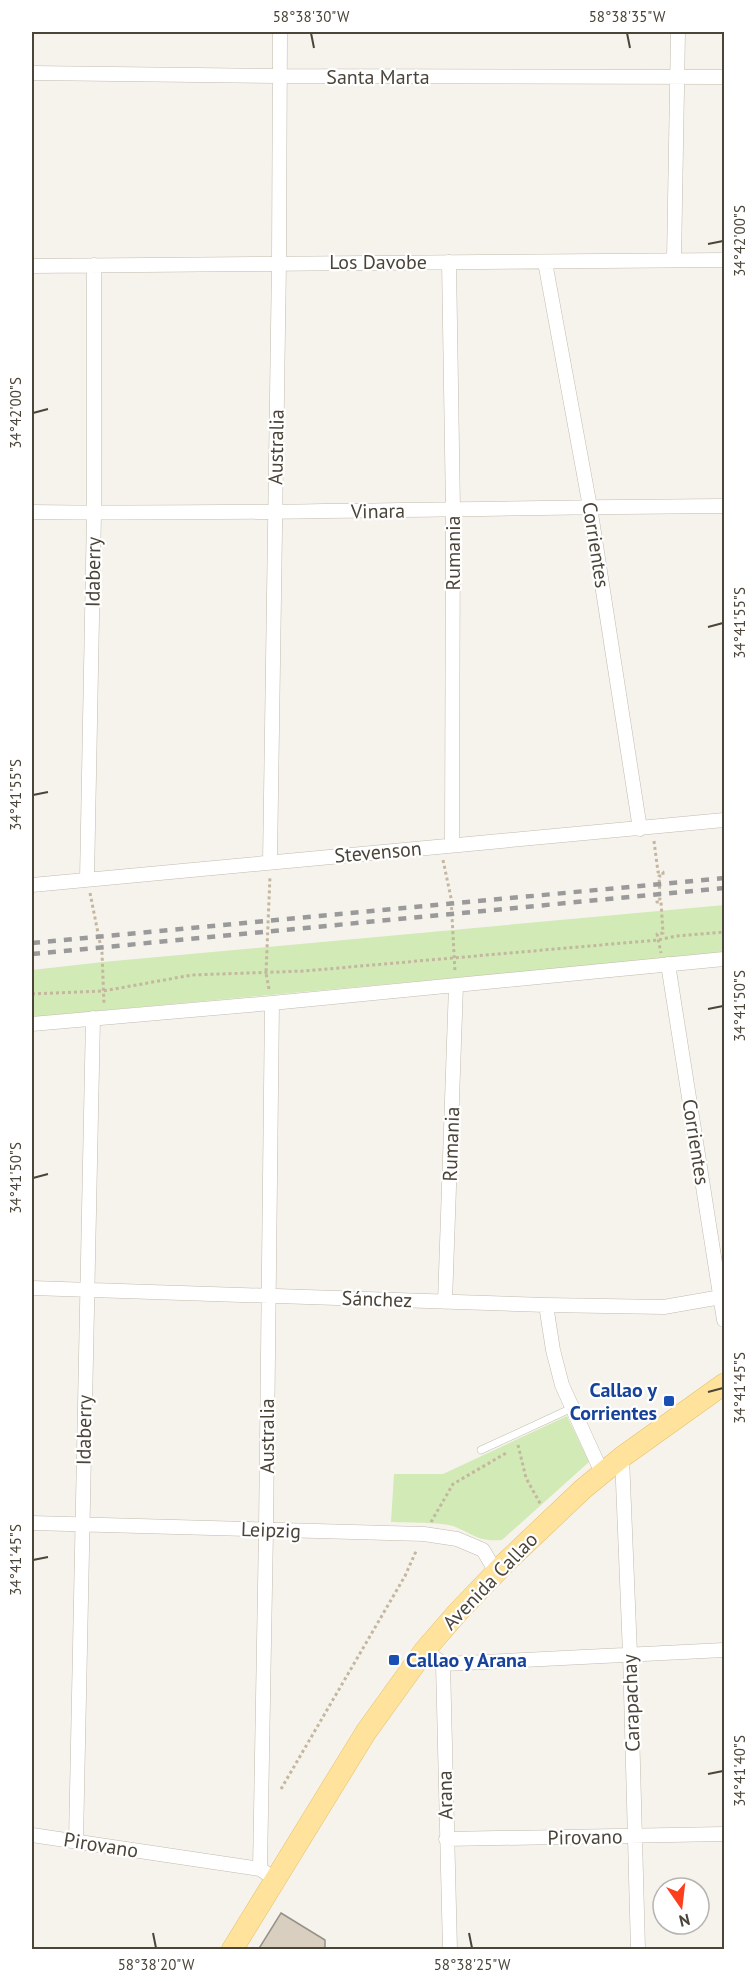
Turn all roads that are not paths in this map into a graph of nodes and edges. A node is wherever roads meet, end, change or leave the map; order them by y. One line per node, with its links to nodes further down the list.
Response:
1 (280, 32): 4 (street, Australia)
2 (678, 32): 6 (street)
3 (32, 73): 4 (street, Santa Marta)
4 (280, 76): 6 (street, Santa Marta); 9 (street, Australia)
5 (724, 77): 6 (street, Santa Marta)
6 (678, 78): 7 (street)
7 (674, 260): 8 (street, Los Davobe); 11 (street, Los Davobe)
8 (724, 260)
9 (279, 262): 10 (street, Los Davobe); 12 (street, Los Davobe); 19 (street, Australia)
10 (449, 262): 11 (street, Los Davobe); 16 (street, Rumania)
11 (545, 262): 15 (street, Corrientes)
12 (94, 265): 13 (street, Los Davobe); 18 (street, Idaberry)
13 (32, 266)
14 (724, 506): 15 (street, Vinara)
15 (590, 507): 16 (street, Vinara); 21 (street, Corrientes)
16 (453, 510): 19 (street, Vinara); 22 (street, Rumania)
17 (32, 512): 18 (street, Vinara)
18 (94, 513): 19 (street, Vinara); 24 (street, Idaberry)
19 (275, 514): 23 (street, Australia)
20 (724, 820): 21 (street, Stevenson)
21 (646, 828): 22 (street, Stevenson)
22 (446, 846): 23 (street, Stevenson)
23 (270, 862): 24 (street, Stevenson)
24 (87, 879): 25 (street, Stevenson)
25 (32, 885)
26 (724, 959): 27 (street)
27 (668, 964): 28 (street); 35 (street, Corrientes)
28 (456, 985): 29 (street); 36 (street, Rumania)
29 (272, 1003): 30 (street); 34 (street, Australia)
30 (99, 1018): 31 (street); 33 (street, Idaberry)
31 (32, 1024)
32 (32, 1288): 33 (street, Sánchez)
33 (87, 1289): 34 (street, Sánchez); 45 (street, Idaberry)
34 (268, 1295): 36 (street, Sánchez); 46 (street, Australia)
35 (721, 1297): 37 (street, Sánchez); 38 (street, Corrientes)
36 (446, 1302): 37 (street, Sánchez)
37 (546, 1305): 40 (street)
38 (724, 1320)
39 (724, 1384): 42 (main road, Avenida Callao)
40 (572, 1408): 41 (lane); 43 (street)
41 (481, 1450)
42 (622, 1457): 43 (main road, Avenida Callao); 50 (street, Carapachay)
43 (602, 1473): 47 (main road, Avenida Callao)
44 (32, 1523): 45 (street, Leipzig)
45 (81, 1525): 46 (street, Leipzig); 56 (street, Idaberry)
46 (266, 1530): 47 (street, Leipzig); 57 (street, Australia)
47 (496, 1572): 48 (main road, Avenida Callao)
48 (425, 1650): 51 (street); 57 (main road, Avenida Callao)
49 (724, 1650): 50 (street)
50 (630, 1654): 51 (street); 54 (street, Carapachay)
51 (443, 1664): 55 (street, Arana)
52 (724, 1834): 54 (street, Pirovano)
53 (32, 1835): 56 (street, Pirovano)
54 (635, 1836): 55 (street, Pirovano); 60 (street, Carapachay)
55 (446, 1839): 59 (street, Arana)
56 (76, 1841): 57 (street, Pirovano)
57 (268, 1874): 58 (main road, Avenida Callao)
58 (232, 1950)
59 (450, 1950)
60 (638, 1950)

